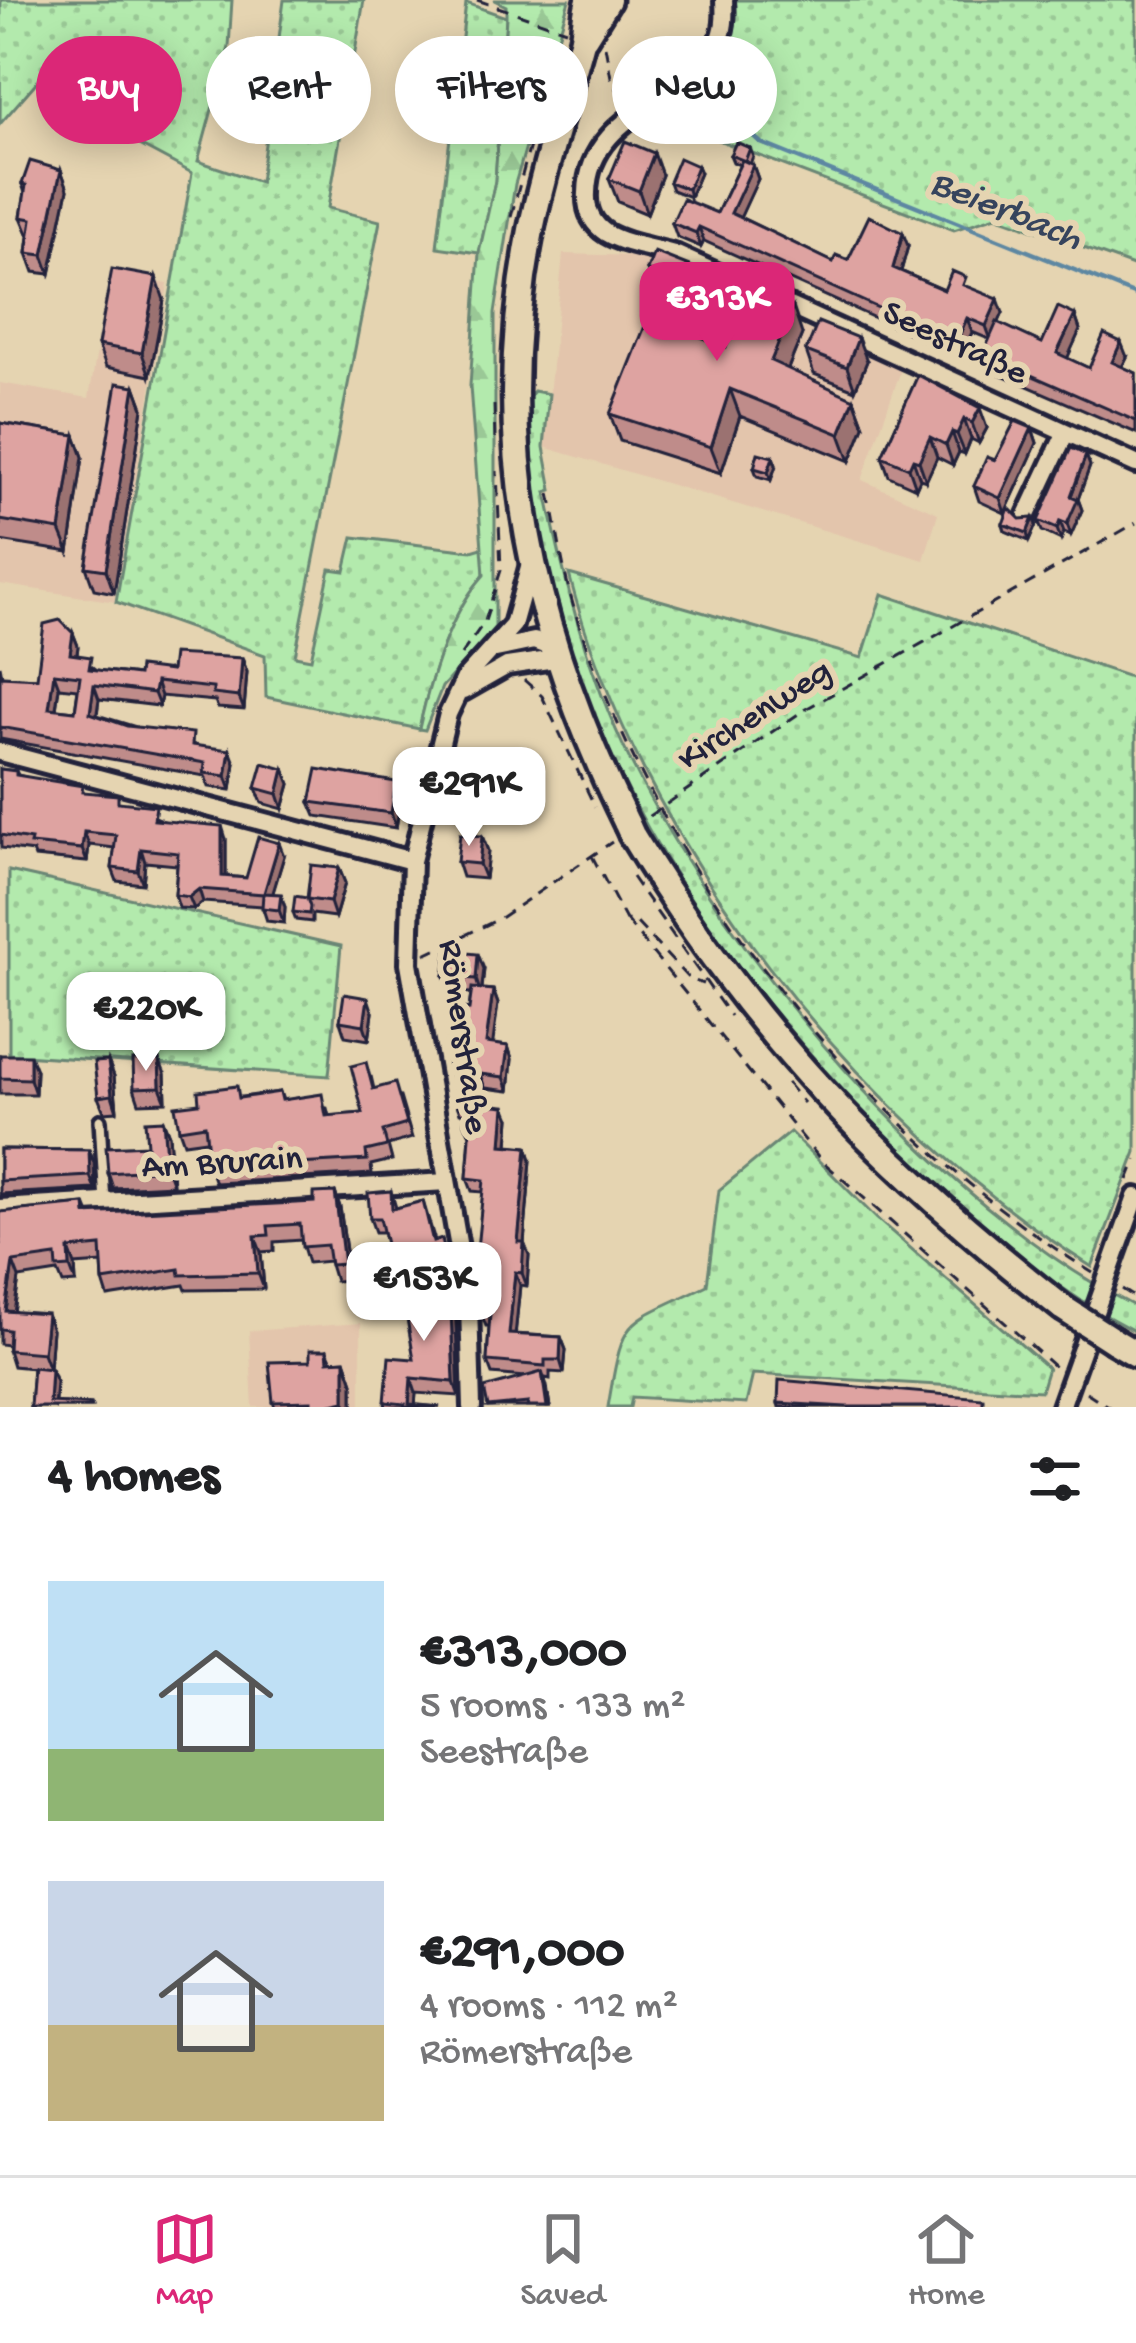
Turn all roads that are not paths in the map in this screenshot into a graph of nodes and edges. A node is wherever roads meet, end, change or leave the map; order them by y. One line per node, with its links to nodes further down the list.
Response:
1 (589, 0): 4 (main road, Römerstraße)
2 (608, 0): 4 (main road, Römerstraße)
3 (724, 0): 5 (street, Seestraße)
4 (594, 42): 8 (main road, Römerstraße)
5 (1065, 434): 6 (street, Seestraße); 7 (street)
6 (1136, 464)
7 (1027, 515)
8 (531, 562): 9 (street, Römerstraße); 10 (main road, Römerstraße)
9 (495, 651): 10 (street); 11 (street, Römerstraße)
10 (554, 654): 11 (street); 19 (main road, Römerstraße, bridge)
11 (454, 700): 13 (street, Römerstraße)
12 (0, 752): 13 (street)
13 (412, 861): 15 (street, Römerstraße)
14 (100, 1120): 17 (lane)
15 (447, 1183): 17 (street, Am Brurain); 20 (street, Römerstraße)
16 (1136, 1197): 21 (street)
17 (105, 1203): 18 (street, Am Brurain)
18 (0, 1208)
19 (1125, 1348)
20 (472, 1407)
21 (1060, 1407)

